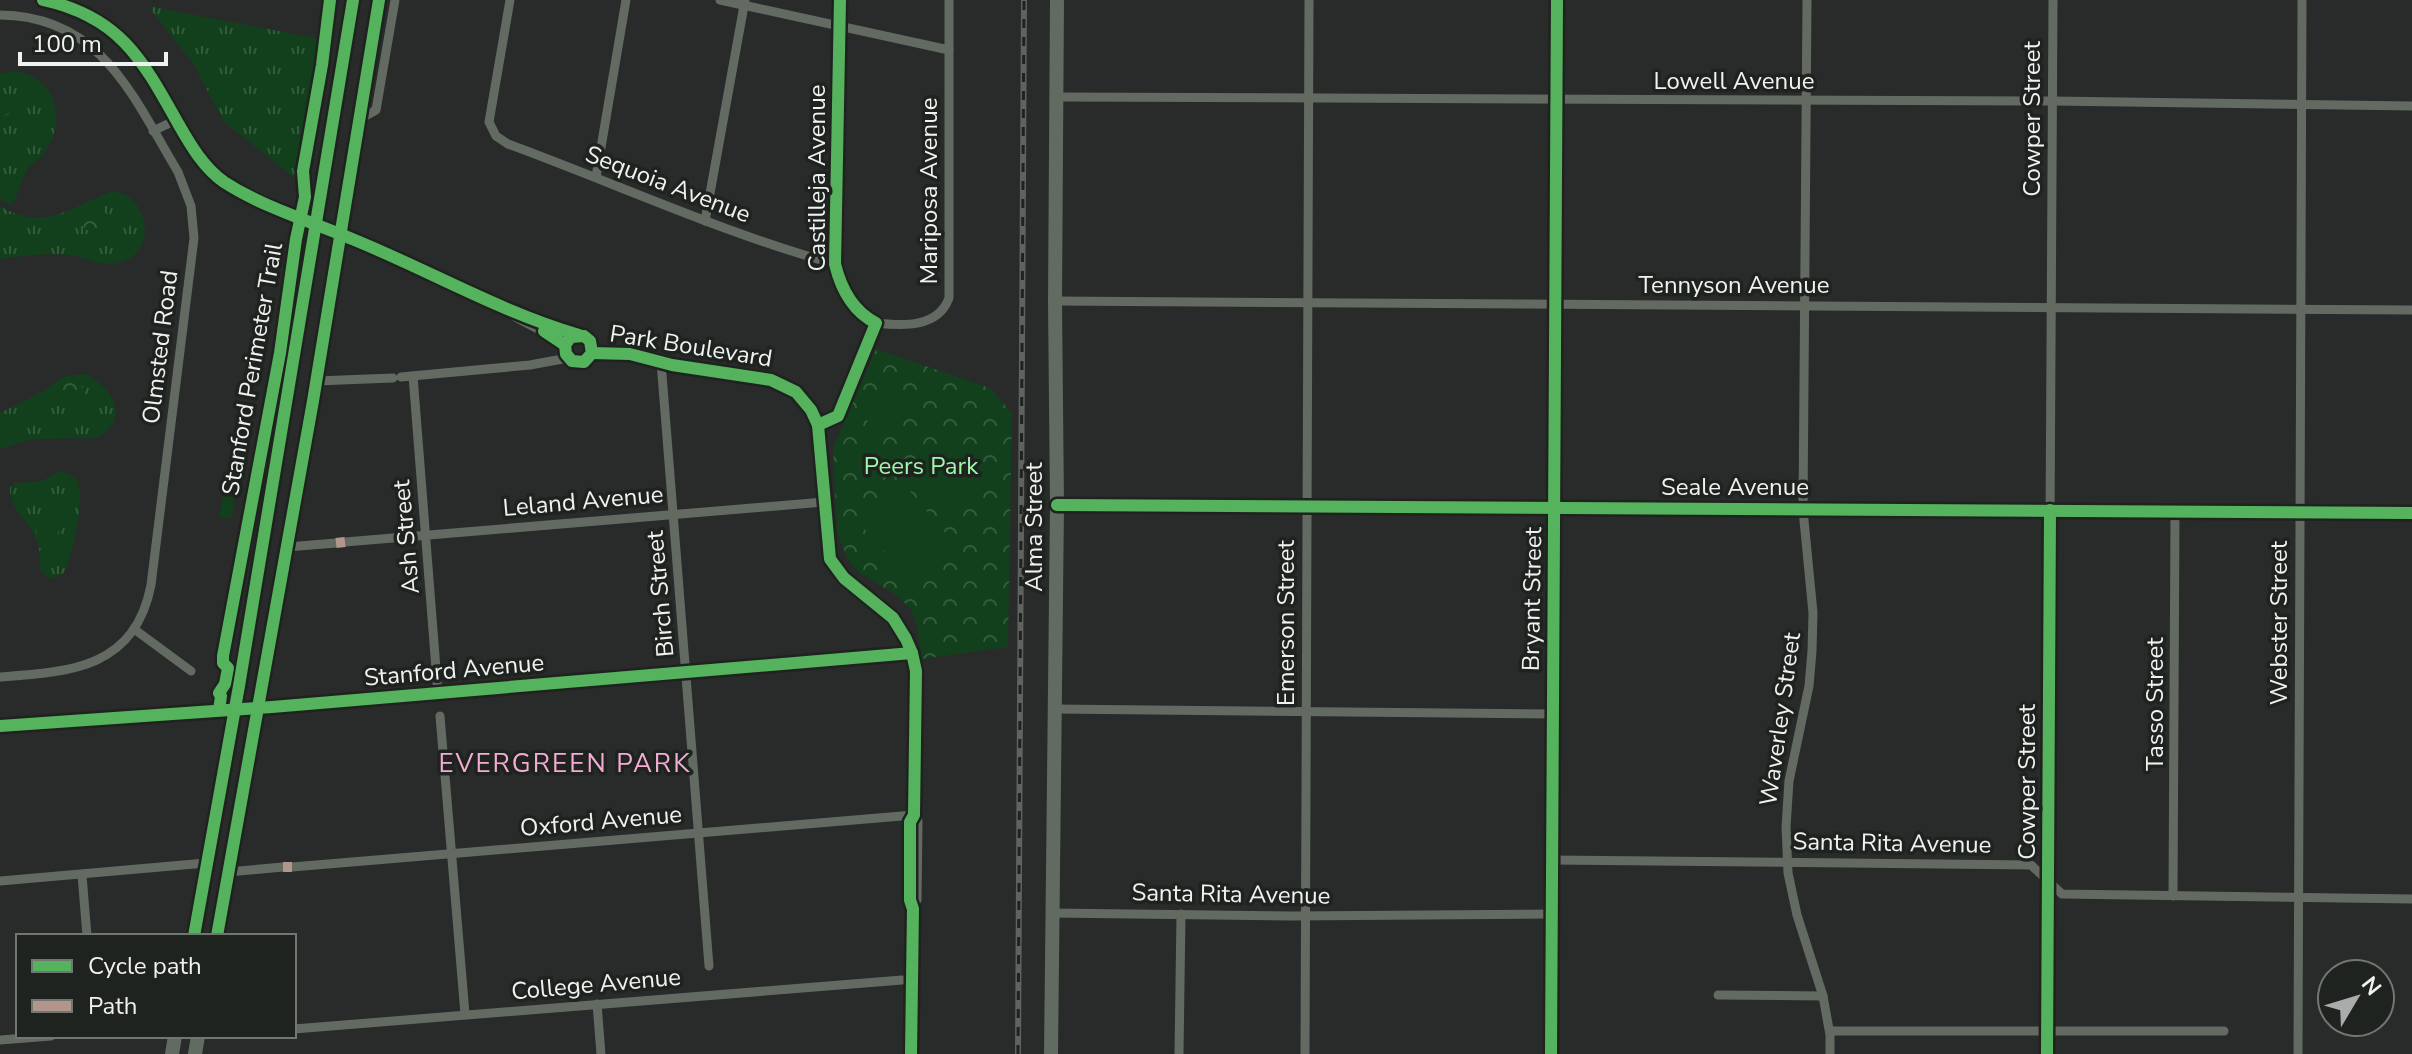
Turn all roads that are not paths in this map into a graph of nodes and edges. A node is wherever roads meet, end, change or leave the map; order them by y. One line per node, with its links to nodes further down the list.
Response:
1 (43, 0): 16 (street)
2 (353, 0): 33 (main road)
3 (379, 0): 29 (main road)
4 (395, 0): 29 (street)
5 (510, 0): 31 (street, Sequoia Avenue)
6 (626, 0): 31 (street)
7 (720, 0): 17 (street)
8 (840, 0): 19 (street, Castilleja Avenue)
9 (949, 0): 20 (street, Mariposa Avenue)
10 (1057, 0): 21 (main road, Alma Street)
11 (1309, 0): 22 (street, Emerson Street)
12 (1557, 0): 23 (street, Bryant Street)
13 (1807, 0): 24 (street, Waverley Street)
14 (2053, 0): 25 (street, Cowper Street)
15 (2302, 0): 26 (street, Webster Street)
16 (60, 2): 28 (street)
17 (745, 2): 19 (street); 32 (street)
18 (0, 15): 30 (street, Olmsted Road)
19 (839, 28): 20 (street); 35 (street, Castilleja Avenue)
20 (949, 50): 44 (street, Mariposa Avenue)
21 (1056, 97): 22 (street, Lowell Avenue); 36 (main road, Alma Street)
22 (1308, 98): 23 (street, Lowell Avenue); 37 (street, Emerson Street)
23 (1555, 100): 24 (street, Lowell Avenue); 38 (street, Bryant Street)
24 (1806, 101): 25 (street, Lowell Avenue); 39 (street, Waverley Street)
25 (2052, 101): 26 (street, Lowell Avenue); 40 (street, Cowper Street)
26 (2301, 105): 27 (street, Lowell Avenue); 41 (street, Webster Street)
27 (2412, 106)
28 (176, 120): 30 (street); 33 (street)
29 (358, 120): 34 (main road)
30 (153, 131): 65 (street, Olmsted Road)
31 (596, 177): 32 (street, Sequoia Avenue)
32 (705, 221): 35 (street, Sequoia Avenue)
33 (316, 226): 34 (street, Park Boulevard); 71 (main road)
34 (339, 234): 43 (street, Park Boulevard); 51 (main road)
35 (835, 264): 44 (street, Castilleja Avenue)
36 (1055, 301): 37 (street, Tennyson Avenue); 54 (main road, Alma Street)
37 (1308, 302): 38 (street, Tennyson Avenue); 55 (street, Emerson Street)
38 (1556, 303): 39 (street, Tennyson Avenue); 56 (street, Bryant Street)
39 (1804, 305): 40 (street, Tennyson Avenue); 57 (street, Waverley Street)
40 (2051, 307): 41 (street, Tennyson Avenue); 58 (street, Cowper Street)
41 (2302, 308): 42 (street, Tennyson Avenue); 60 (street, Webster Street)
42 (2412, 310)
43 (509, 312): 45 (street, Park Boulevard); 46 (street, Park Boulevard)
44 (876, 323): 52 (street)
45 (579, 335): 46 (street, Park Boulevard); 47 (street, Park Boulevard)
46 (565, 345): 48 (street)
47 (592, 353): 48 (street, Park Boulevard); 49 (street, Park Boulevard)
48 (568, 358): 50 (street)
49 (661, 362): 53 (street, Park Boulevard); 62 (street, Birch Street)
50 (413, 376): 51 (street); 63 (street, Ash Street)
51 (316, 381): 64 (main road)
52 (828, 422)
53 (824, 502): 62 (street, Leland Avenue); 66 (street, Park Boulevard)
54 (1057, 505): 55 (street, Seale Avenue); 73 (main road, Alma Street)
55 (1307, 505): 56 (street, Seale Avenue); 74 (street, Emerson Street)
56 (1555, 508): 57 (street, Seale Avenue); 75 (street, Bryant Street)
57 (1803, 510): 58 (street, Seale Avenue); 82 (street, Waverley Street)
58 (2050, 510): 59 (street, Seale Avenue); 87 (street, Cowper Street)
59 (2175, 512): 60 (street, Seale Avenue); 88 (street, Tasso Street)
60 (2299, 512): 61 (street, Seale Avenue); 89 (street, Webster Street)
61 (2412, 513)
62 (674, 514): 63 (street, Leland Avenue); 68 (street, Birch Street)
63 (427, 535): 64 (street, Leland Avenue); 70 (street, Ash Street)
64 (287, 547): 72 (main road)
65 (134, 629): 67 (street); 69 (street, Olmsted Road)
66 (912, 653): 68 (street, Stanford Avenue); 78 (street, Park Boulevard)
67 (191, 671)
68 (686, 674): 70 (street, Stanford Avenue); 79 (street, Birch Street)
69 (0, 677)
70 (438, 694): 72 (street, Stanford Avenue)
71 (236, 708): 72 (street, Stanford Avenue); 77 (street, Stanford Avenue); 83 (main road)
72 (259, 708): 84 (main road)
73 (1055, 709): 74 (street); 91 (main road, Alma Street)
74 (1306, 710): 75 (street); 94 (street, Emerson Street)
75 (1553, 714): 81 (street, Bryant Street)
76 (440, 716): 80 (street)
77 (0, 726)
78 (914, 815): 79 (street, Oxford Avenue); 111 (street, Park Boulevard)
79 (699, 833): 80 (street, Oxford Avenue); 98 (street, Birch Street)
80 (451, 853): 84 (street, Oxford Avenue); 103 (street)
81 (1553, 860): 82 (street, Santa Rita Avenue); 93 (street, Bryant Street)
82 (1787, 862): 87 (street, Santa Rita Avenue); 101 (street, Waverley Street)
83 (206, 863): 85 (street); 96 (main road)
84 (228, 872): 97 (main road)
85 (82, 875): 86 (street); 95 (street)
86 (0, 881)
87 (2048, 881): 88 (street, Santa Rita Avenue); 106 (street, Cowper Street)
88 (2173, 896): 89 (street, Santa Rita Avenue)
89 (2299, 896): 90 (street, Santa Rita Avenue); 118 (street, Webster Street)
90 (2412, 899)
91 (1052, 913): 92 (street, Santa Rita Avenue); 112 (main road, Alma Street)
92 (1181, 914): 94 (street, Santa Rita Avenue); 113 (street)
93 (1552, 914): 94 (street, Santa Rita Avenue); 115 (street, Bryant Street)
94 (1305, 916): 114 (street, Emerson Street)
95 (87, 934)
96 (194, 934)
97 (217, 934)
98 (709, 966)
99 (902, 980): 102 (street, College Avenue)
100 (1718, 995): 101 (street)
101 (1823, 996): 105 (street, Waverley Street)
102 (597, 1004): 103 (street, College Avenue); 110 (street)
103 (465, 1014): 104 (street, College Avenue)
104 (296, 1029)
105 (1830, 1031): 106 (street); 116 (street, Waverley Street)
106 (2048, 1031): 107 (street); 117 (street, Cowper Street)
107 (2224, 1031)
108 (26, 1038): 109 (street)
109 (0, 1040)
110 (601, 1054)
111 (911, 1054)
112 (1051, 1054)
113 (1179, 1054)
114 (1305, 1054)
115 (1551, 1054)
116 (1830, 1054)
117 (2047, 1054)
118 (2298, 1054)

